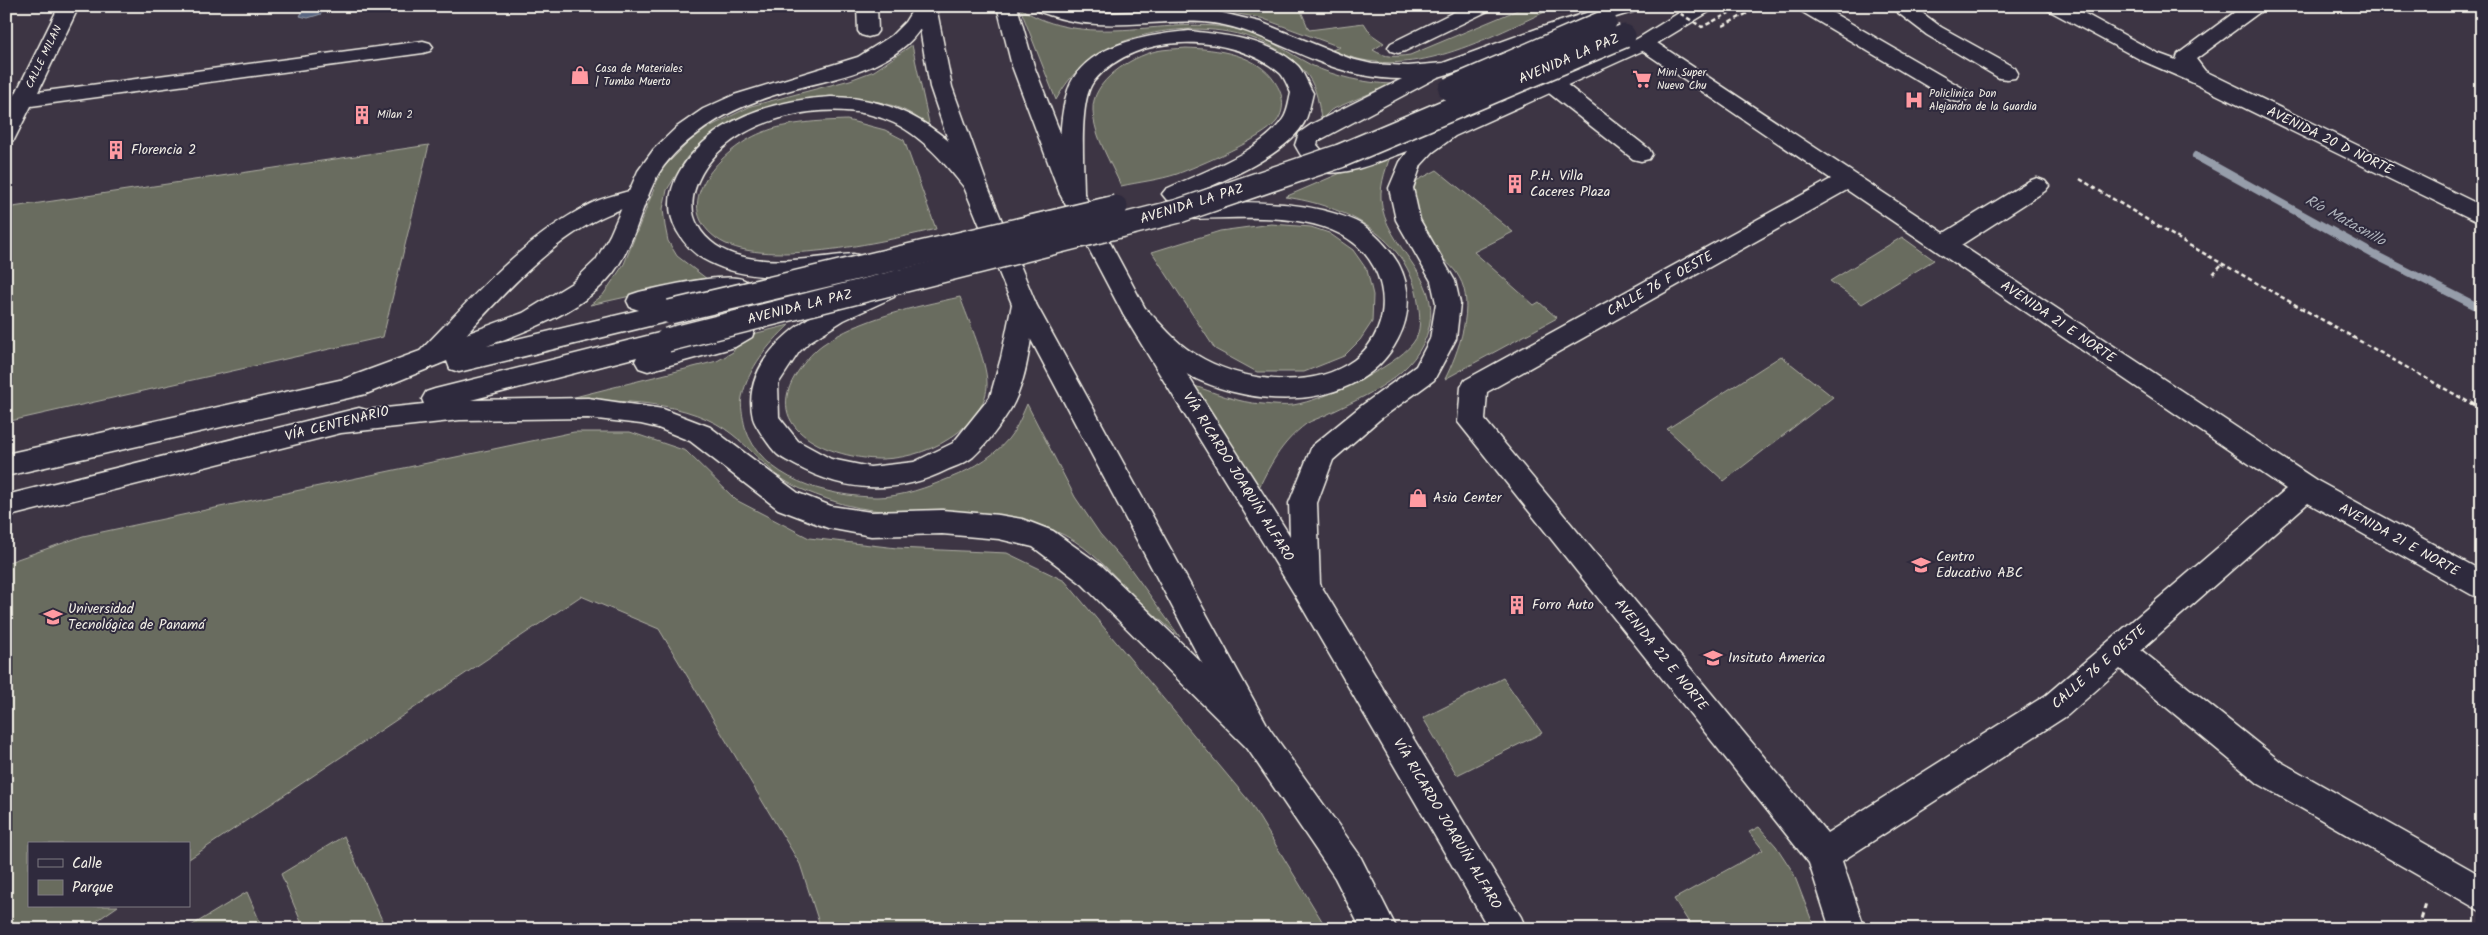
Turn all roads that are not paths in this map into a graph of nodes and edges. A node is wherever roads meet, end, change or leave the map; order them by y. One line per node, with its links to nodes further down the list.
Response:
1 (69, 6): 26 (main road, CALLE MILAN)
2 (867, 6): 17 (main road)
3 (925, 6): 32 (main road); 34 (main road)
4 (1007, 6): 33 (main road, VÍA RICARDO JOAQUÍN ALFARO)
5 (1043, 6): 22 (main road)
6 (1483, 6): 19 (main road)
7 (1632, 6): 22 (main road)
8 (1645, 6): 35 (main road, AVENIDA LA PAZ, bridge)
9 (1696, 6): 18 (main road, AVENIDA LA PAZ)
10 (1705, 6): 18 (main road)
11 (1806, 6): 25 (main road)
12 (1899, 6): 23 (main road)
13 (2055, 6): 21 (main road, AVENIDA 20 D NORTE)
14 (2219, 6): 16 (main road)
15 (2258, 6): 16 (main road)
16 (2240, 17): 21 (main road)
17 (868, 31)
18 (1634, 40): 24 (main road); 30 (main road, AVENIDA 21 E NORTE); 35 (main road, AVENIDA LA PAZ, bridge)
19 (1398, 46)
20 (423, 47): 26 (main road)
21 (2191, 67): 36 (main road, AVENIDA 20 D NORTE)
22 (1435, 71): 27 (main road)
23 (2008, 72)
24 (1553, 85): 27 (main road); 29 (main road)
25 (1958, 95)
26 (15, 102): 28 (main road, CALLE MILAN)
27 (1447, 131): 51 (main road)
28 (6, 135)
29 (1641, 154)
30 (1846, 181): 37 (main road, AVENIDA 21 E NORTE); 44 (main road, CALLE 76 F OESTE)
31 (2037, 186): 37 (main road)
32 (976, 187): 38 (main road, bridge); 39 (main road)
33 (1072, 194): 35 (main road); 40 (main road, VÍA RICARDO JOAQUÍN ALFARO)
34 (637, 197): 41 (main road); 43 (main road)
35 (1176, 202): 38 (main road, AVENIDA LA PAZ, bridge); 40 (main road)
36 (2477, 206)
37 (1943, 245): 49 (main road, AVENIDA 21 E NORTE)
38 (915, 266): 39 (main road, bridge); 42 (main road, AVENIDA LA PAZ, bridge); 45 (main road, AVENIDA LA PAZ, bridge)
39 (1024, 304): 54 (main road)
40 (1136, 314): 51 (main road, VÍA RICARDO JOAQUÍN ALFARO)
41 (483, 337): 43 (main road); 46 (main road)
42 (667, 340): 47 (main road, VÍA CENTENARIO)
43 (430, 357): 45 (main road)
44 (1474, 386): 55 (main road, AVENIDA 22 E NORTE)
45 (348, 388): 48 (main road)
46 (460, 410): 47 (main road); 54 (main road)
47 (342, 423): 50 (main road, VÍA CENTENARIO)
48 (6, 465)
49 (2306, 488): 52 (main road, AVENIDA 21 E NORTE); 53 (main road, CALLE 76 E OESTE)
50 (6, 506)
51 (1306, 586): 58 (main road, VÍA RICARDO JOAQUÍN ALFARO)
52 (2482, 586)
53 (2119, 650): 55 (main road, CALLE 76 E OESTE); 56 (main road)
54 (1258, 738): 57 (main road)
55 (1823, 854): 59 (main road, AVENIDA 22 E NORTE)
56 (2482, 895)
57 (1380, 929)
58 (1509, 929)
59 (1848, 929)

